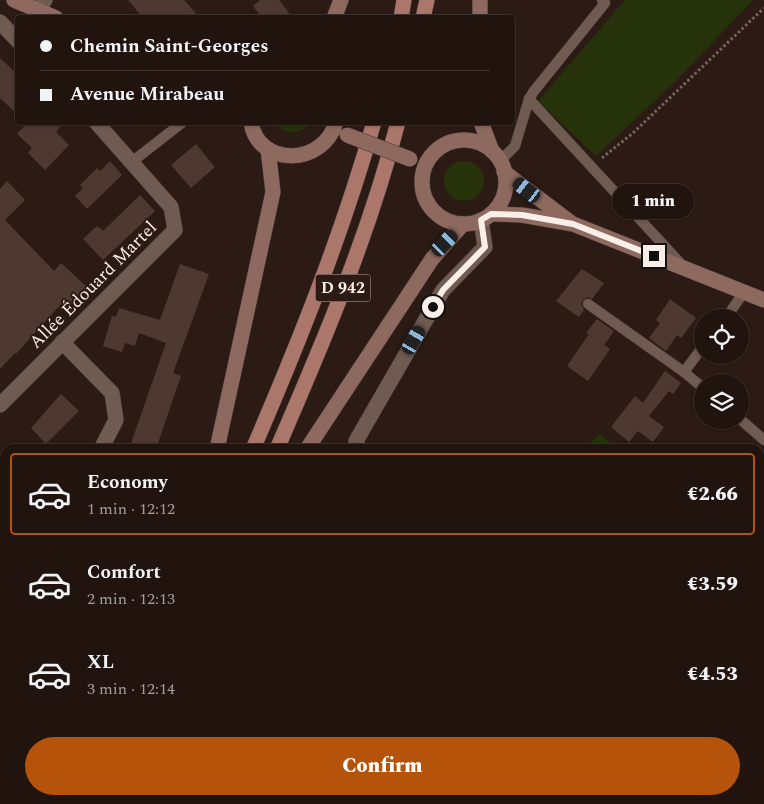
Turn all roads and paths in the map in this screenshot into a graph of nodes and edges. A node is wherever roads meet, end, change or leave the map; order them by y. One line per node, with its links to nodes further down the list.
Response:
1 (14, 0): 7 (main road)
2 (341, 0): 10 (main road)
3 (404, 0): 11 (main road)
4 (427, 0): 12 (main road)
5 (480, 0): 13 (main road)
6 (602, 0): 16 (lane)
7 (41, 5): 9 (main road)
8 (764, 8): 28 (path)
9 (53, 15)
10 (335, 15)
11 (402, 15)
12 (424, 15)
13 (480, 15)
14 (0, 22): 15 (street)
15 (15, 38)
16 (529, 99): 26 (lane); 28 (lane)
17 (99, 125): 25 (street, Allée Édouard Martel)
18 (179, 125): 25 (lane)
19 (252, 125): 24 (main road)
20 (373, 125): 46 (main road)
21 (397, 125): 47 (main road, D 942)
22 (482, 125): 26 (main road)
23 (339, 129): 24 (main road); 27 (main road, bridge)
24 (268, 149): 45 (main road)
25 (132, 161): 37 (street, Allée Édouard Martel)
26 (499, 161): 27 (main road); 29 (main road); 31 (main road)
27 (426, 164): 30 (main road)
28 (592, 167): 32 (lane)
29 (486, 217): 30 (main road); 31 (main road); 49 (street)
30 (463, 224): 48 (main road)
31 (573, 224): 32 (main road)
32 (686, 269): 33 (main road)
33 (744, 292): 34 (main road); 36 (lane)
34 (764, 300)
35 (588, 304): 39 (lane)
36 (732, 309)
37 (62, 342): 41 (street, Allée Édouard Martel); 44 (street)
38 (694, 359): 39 (lane)
39 (684, 372): 40 (lane)
40 (694, 380)
41 (0, 405)
42 (749, 427): 43 (lane)
43 (764, 440)
44 (104, 444)
45 (218, 444)
46 (255, 444)
47 (279, 444)
48 (310, 444)
49 (356, 444)

